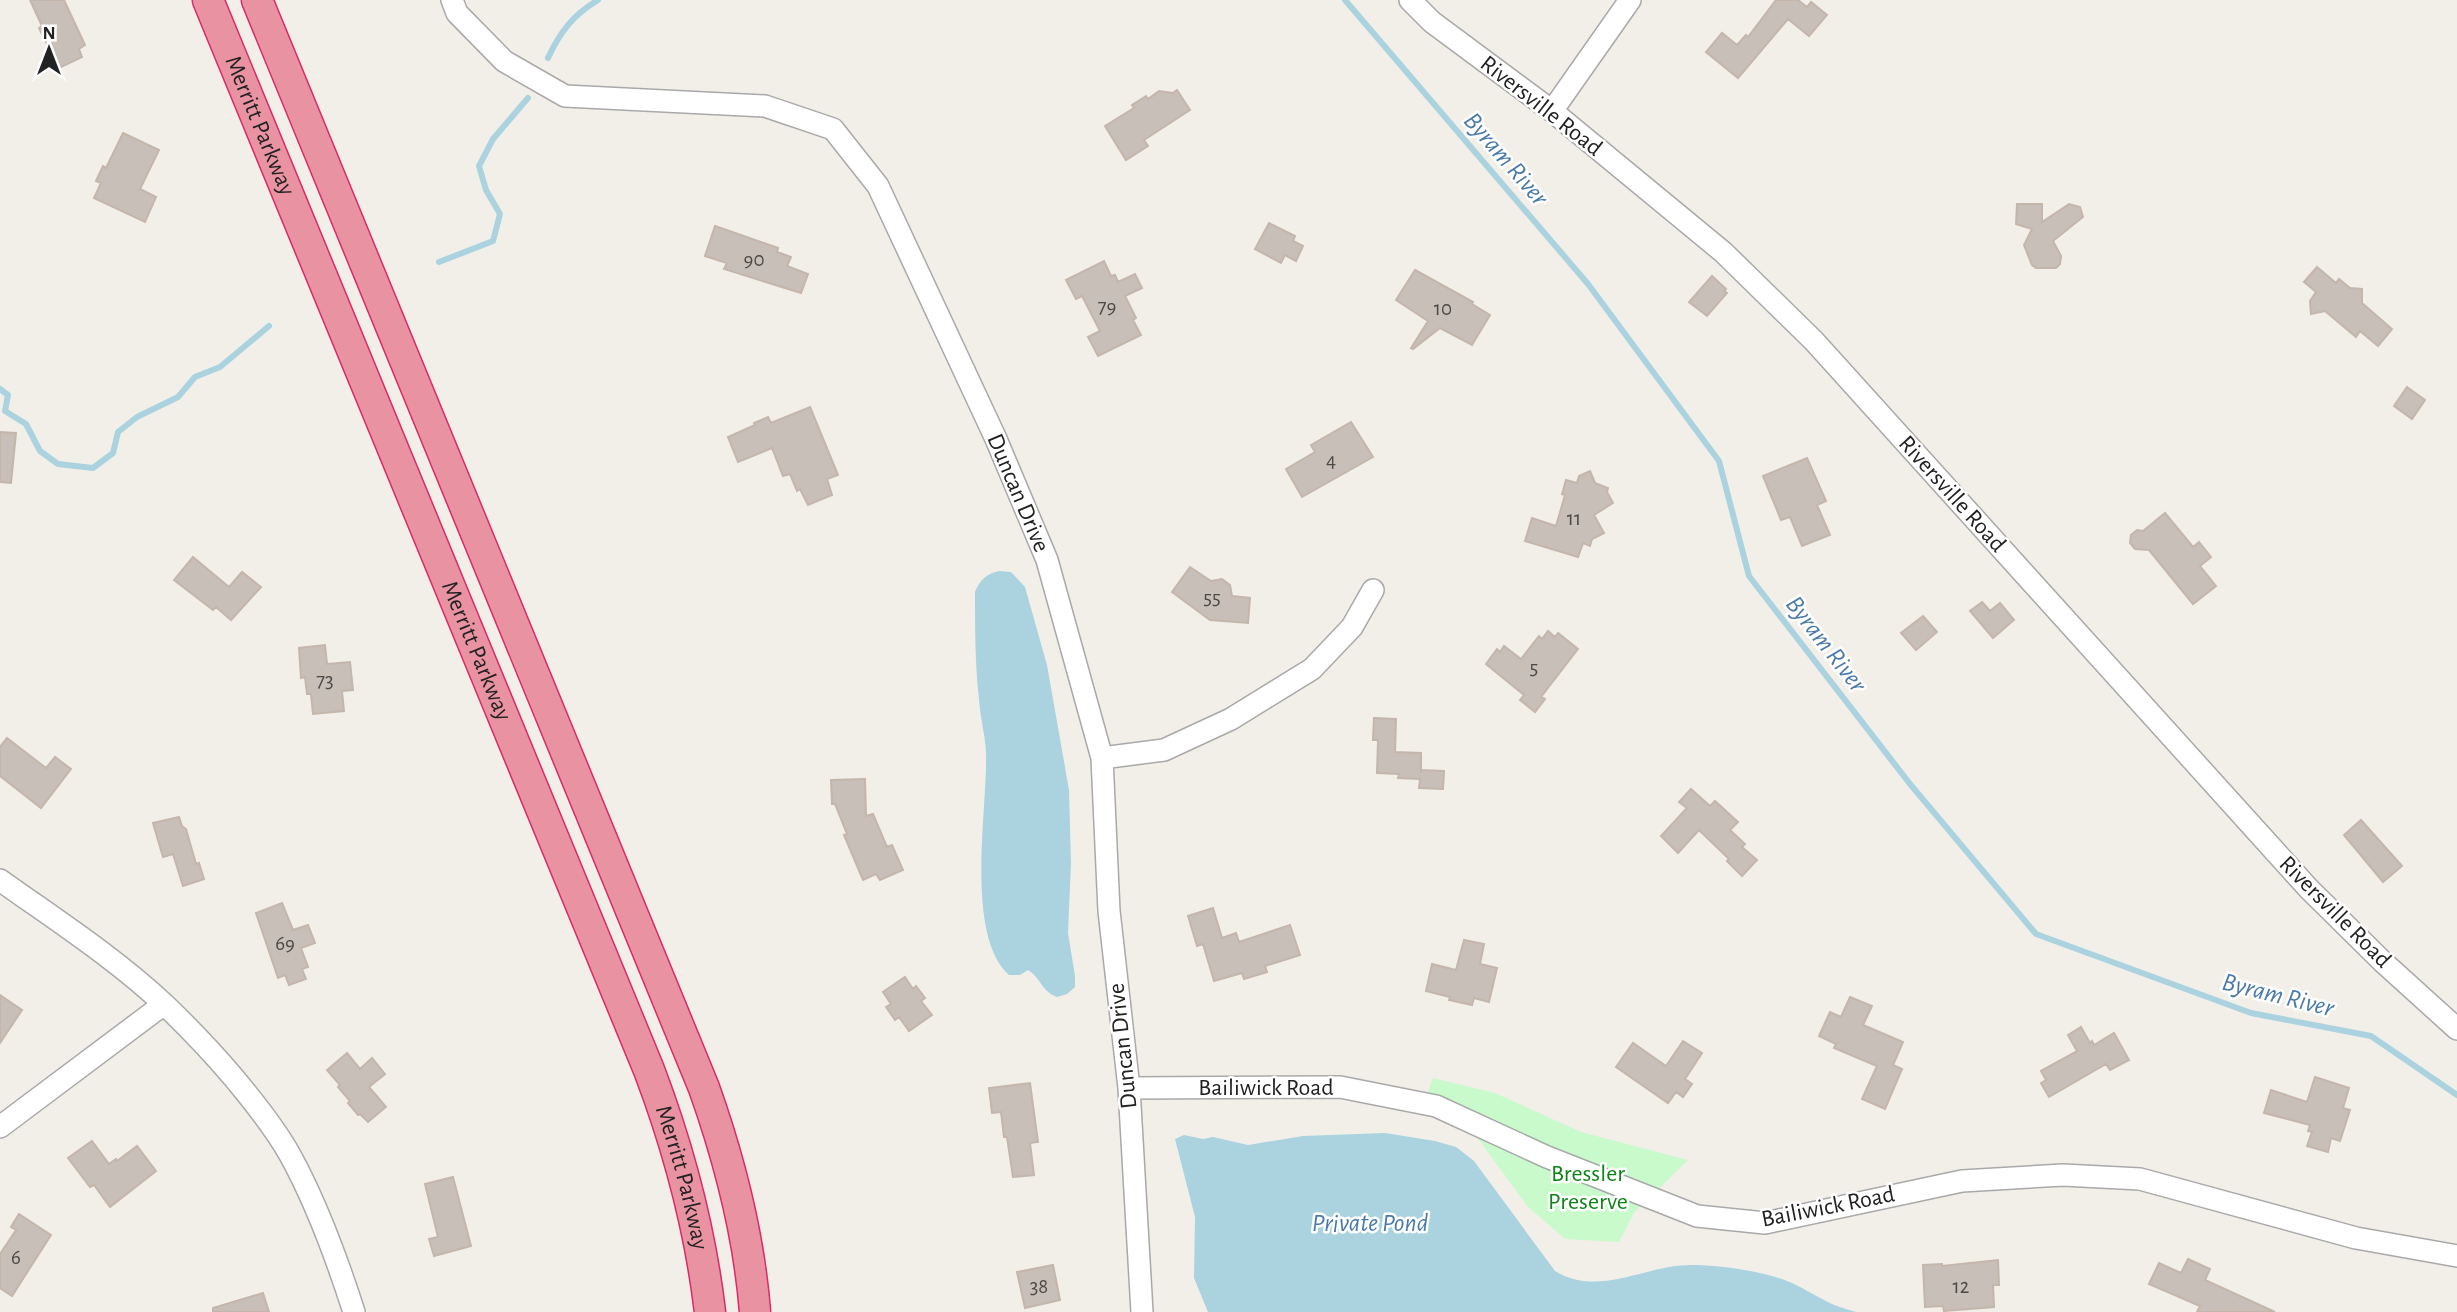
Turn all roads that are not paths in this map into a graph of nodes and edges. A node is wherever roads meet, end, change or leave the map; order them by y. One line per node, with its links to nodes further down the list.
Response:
1 (208, 0): 16 (highway, Merritt Parkway)
2 (257, 0): 17 (highway, Merritt Parkway)
3 (452, 0): 8 (street, Duncan Drive)
4 (1410, 0): 6 (street, Riversville Road)
5 (1630, 0): 6 (street)
6 (1552, 111): 11 (street, Riversville Road)
7 (1373, 590): 8 (street)
8 (1102, 758): 12 (street, Duncan Drive)
9 (0, 880): 10 (street)
10 (164, 1004): 13 (street); 15 (street)
11 (2457, 1029)
12 (1129, 1088): 14 (street, Bailiwick Road); 18 (street, Duncan Drive)
13 (0, 1127)
14 (2457, 1256)
15 (354, 1312)
16 (710, 1312)
17 (755, 1312)
18 (1142, 1312)

